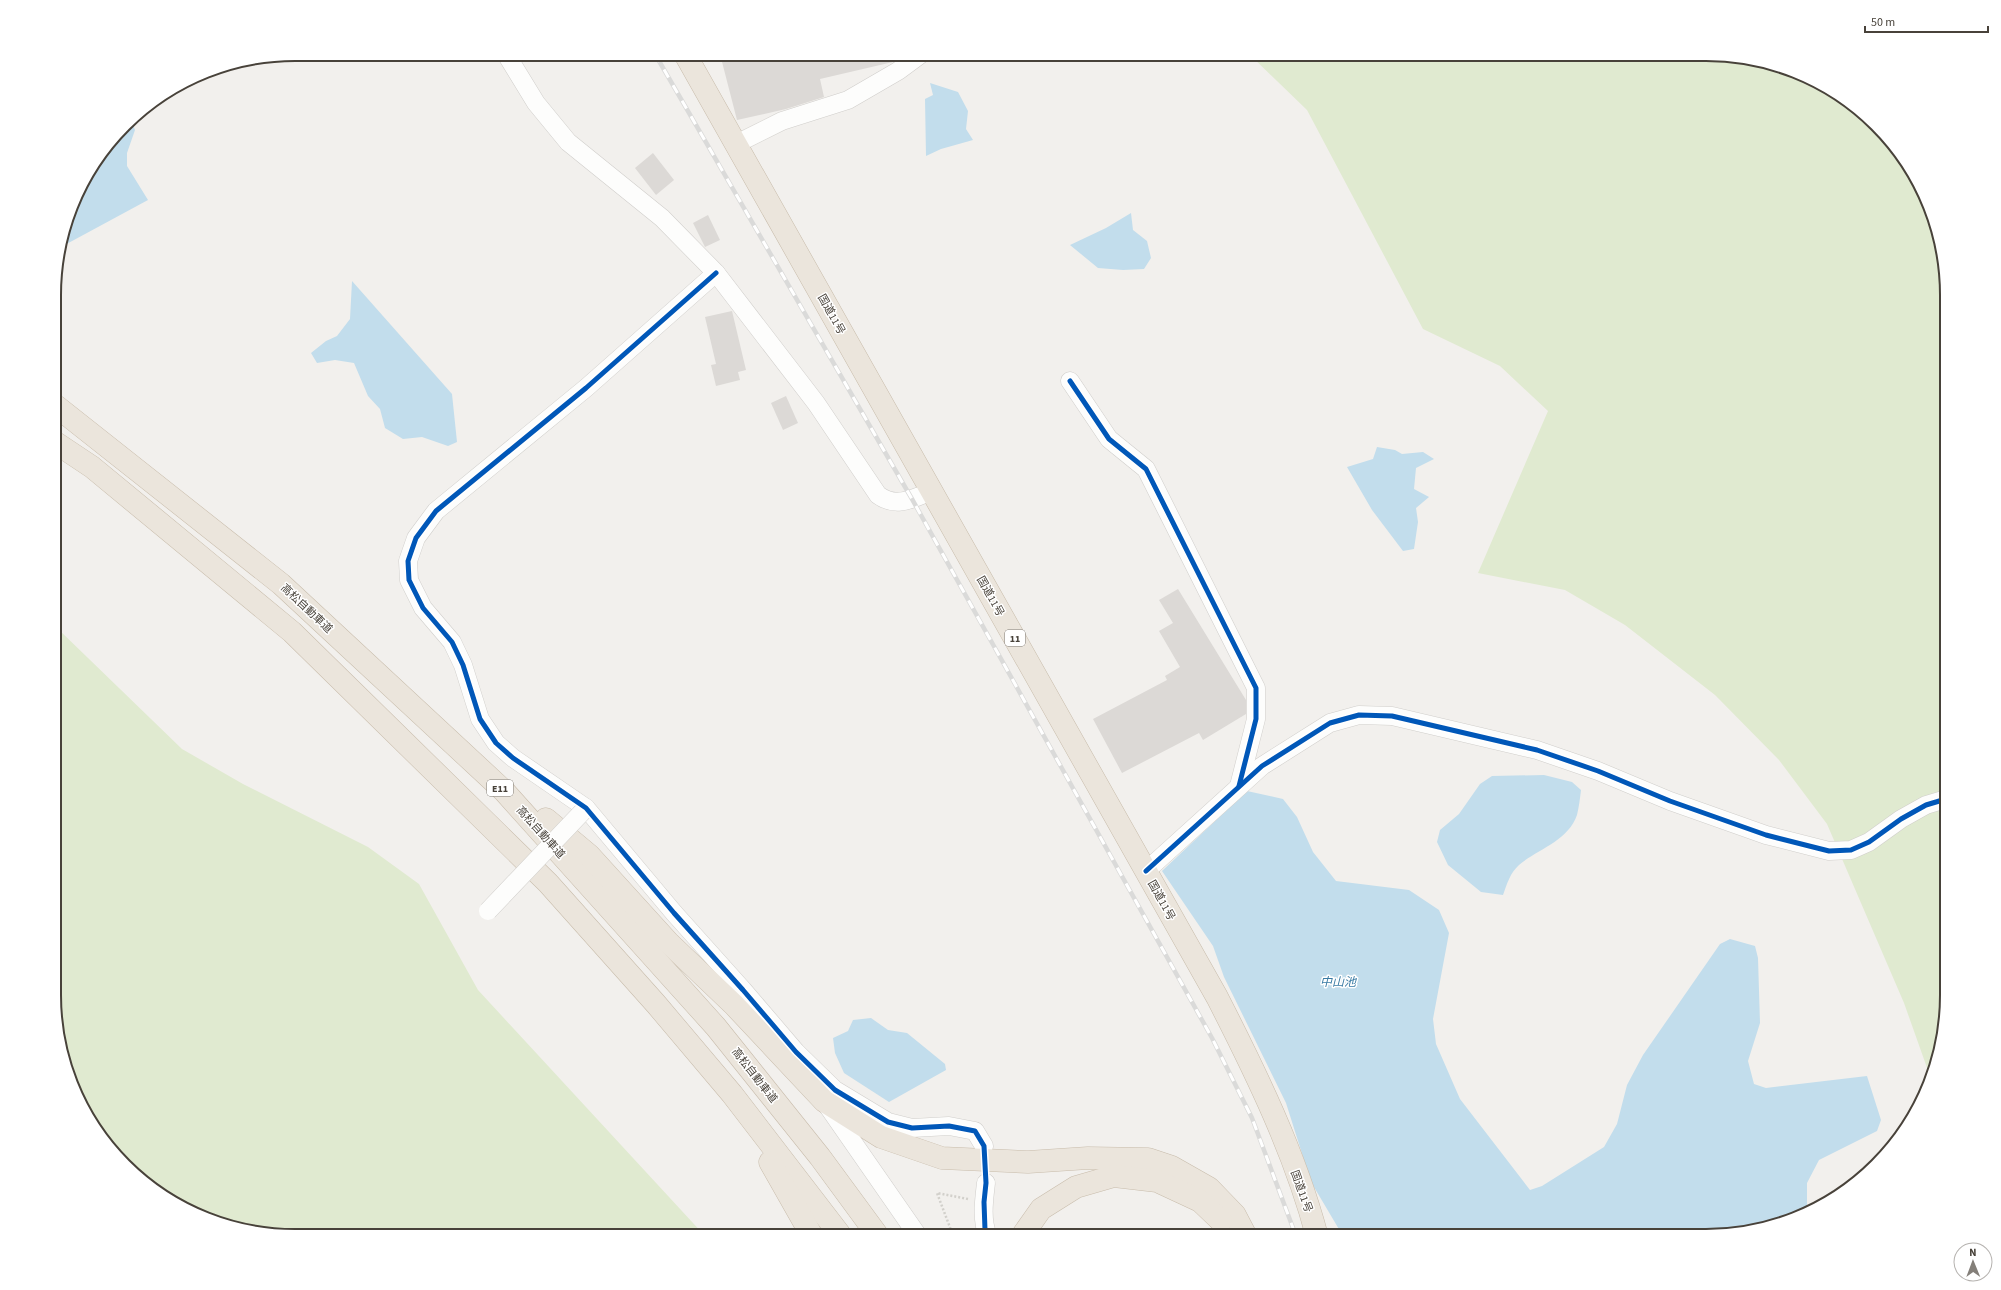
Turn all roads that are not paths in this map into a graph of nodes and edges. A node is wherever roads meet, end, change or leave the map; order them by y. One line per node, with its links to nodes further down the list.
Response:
1 (510, 61): 5 (street)
2 (689, 61): 4 (highway, 国道11号 / 11)
3 (912, 61): 4 (street)
4 (736, 144): 9 (highway, 国道11号 / 11)
5 (716, 273): 9 (street); 13 (street)
6 (1070, 381): 11 (street)
7 (61, 410): 10 (highway, 高松自動車道 / E11)
8 (61, 446): 16 (highway)
9 (932, 491): 14 (highway, 国道11号 / 11)
10 (435, 726): 17 (highway); 22 (highway, 高松自動車道 / E11)
11 (1239, 786): 12 (street); 14 (street)
12 (1940, 801)
13 (586, 808): 15 (street, bridge); 18 (street)
14 (1146, 871): 28 (highway, 国道11号 / 11)
15 (488, 911)
16 (732, 1094): 20 (highway); 21 (highway)
17 (824, 1101): 23 (street); 27 (highway)
18 (984, 1146)
19 (986, 1183): 24 (street)
20 (808, 1229)
21 (836, 1229)
22 (873, 1229)
23 (913, 1229)
24 (985, 1229)
25 (1027, 1229): 26 (highway)
26 (1226, 1229)
27 (1242, 1229)
28 (1315, 1229)

